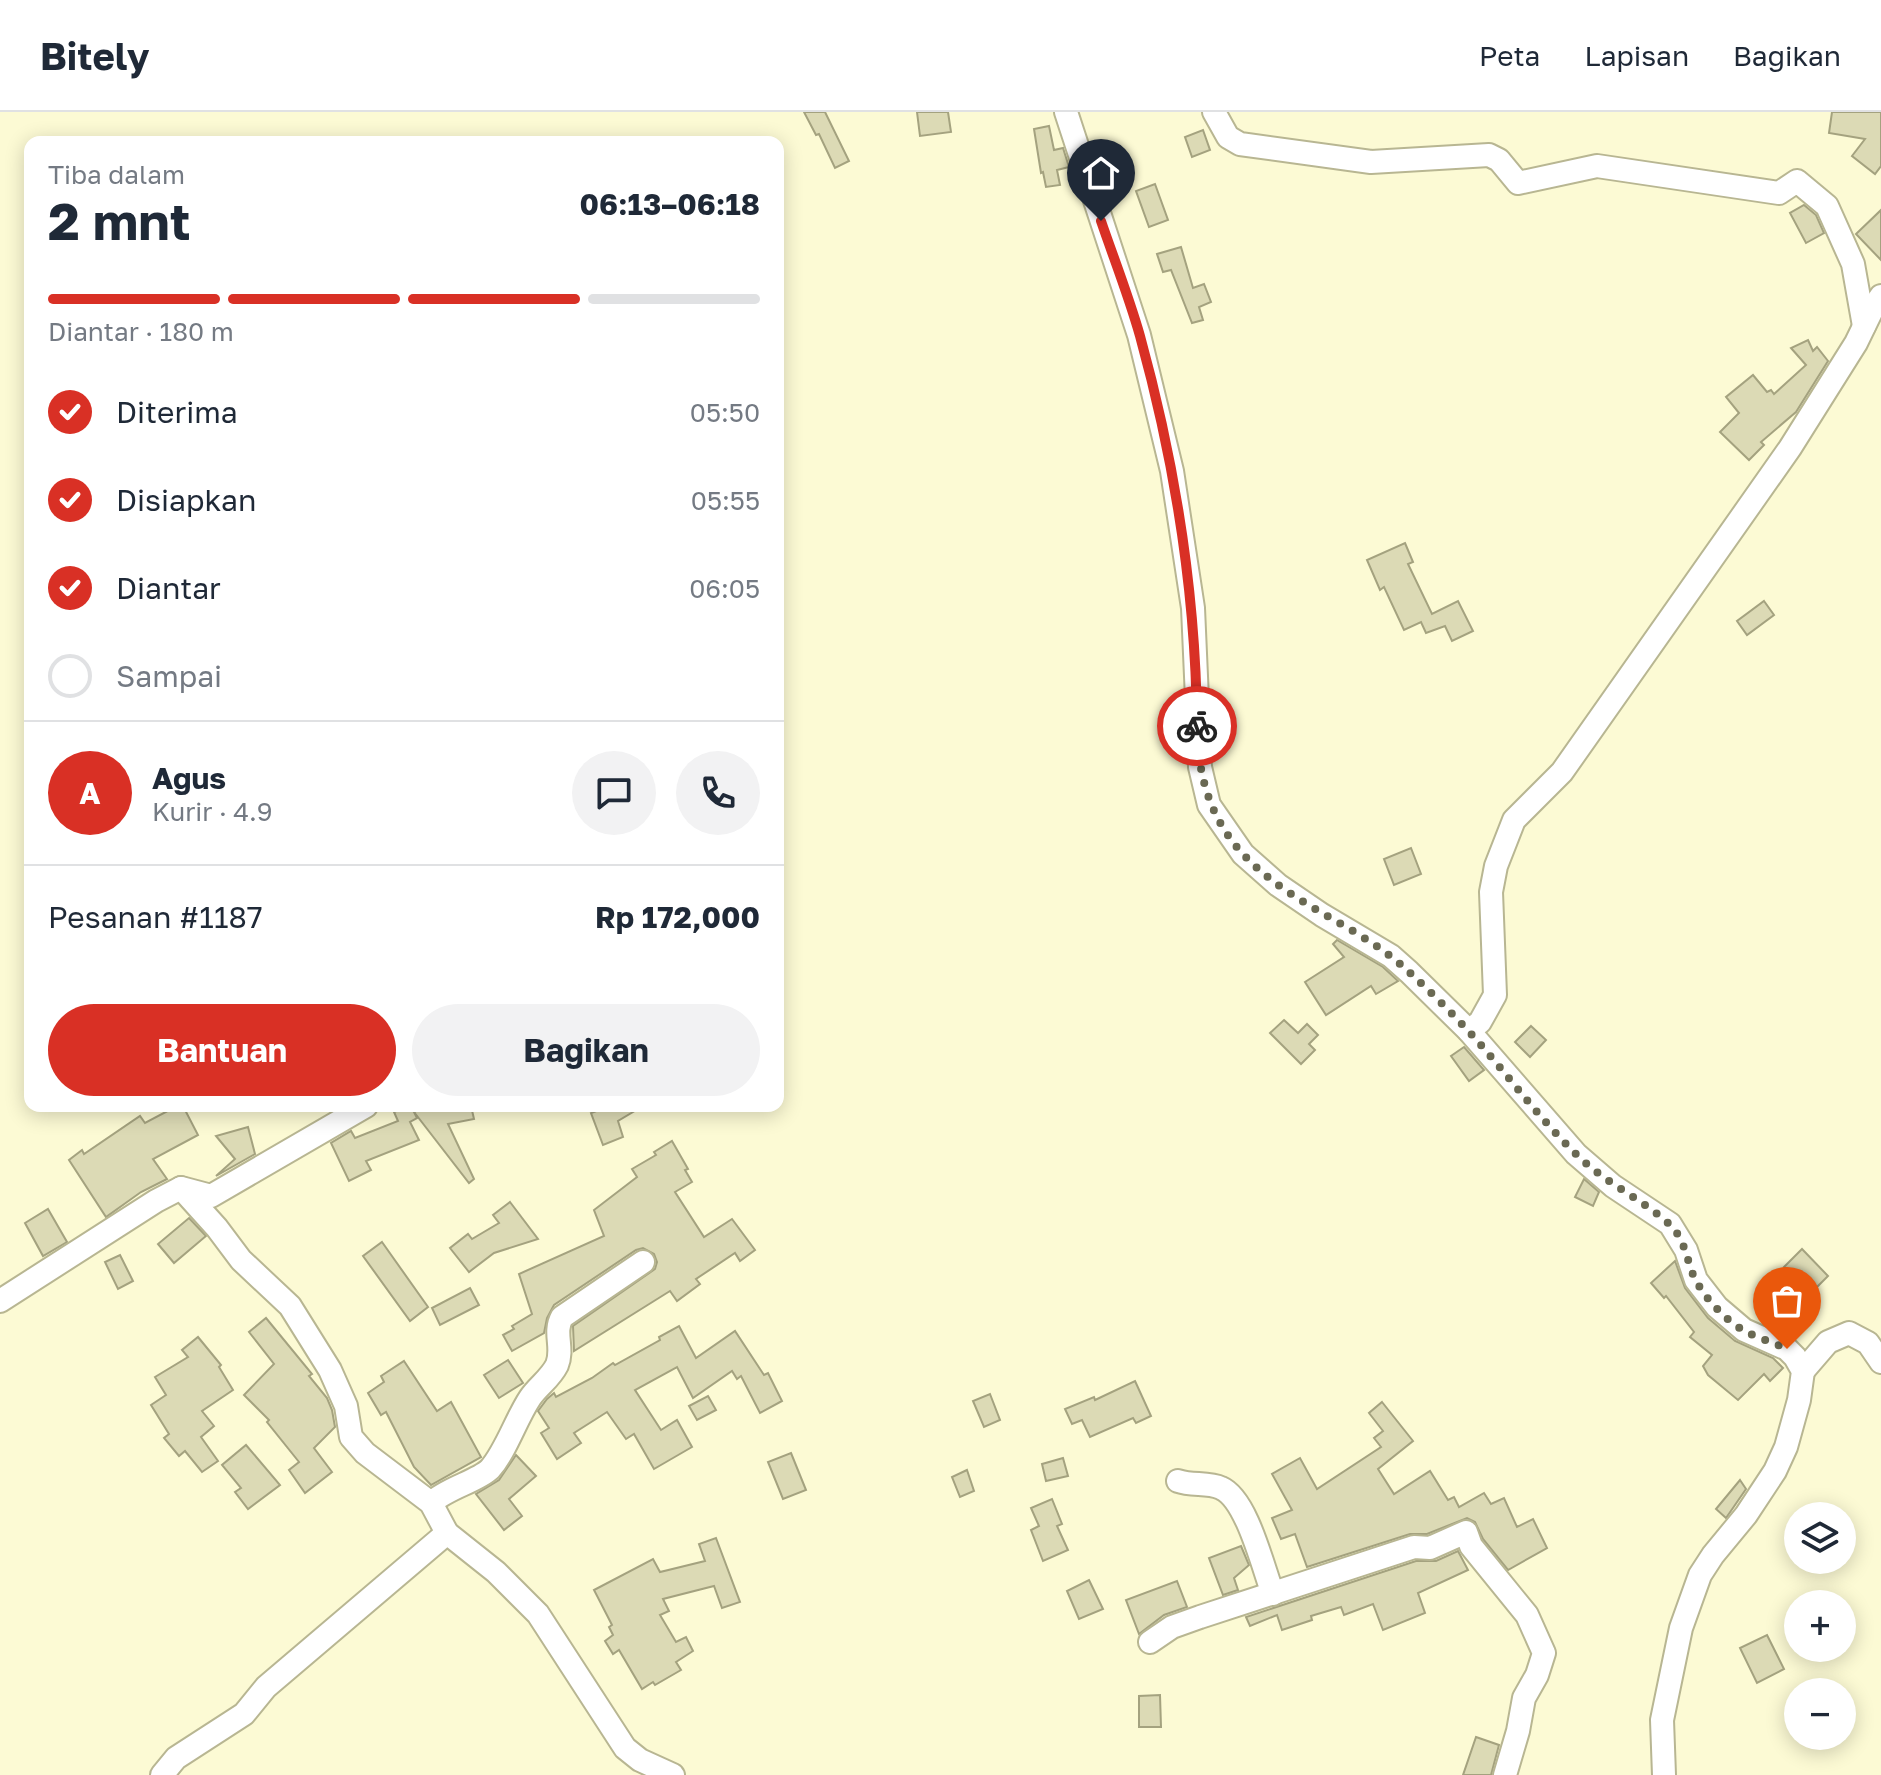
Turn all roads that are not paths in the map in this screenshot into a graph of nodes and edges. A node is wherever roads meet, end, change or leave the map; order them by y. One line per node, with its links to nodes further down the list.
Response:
1 (1066, 112): 4 (street)
2 (1214, 112): 3 (street)
3 (1875, 308): 4 (street)
4 (1469, 1031): 10 (street)
5 (356, 1112): 6 (street)
6 (181, 1188): 8 (street); 12 (street)
7 (643, 1262): 12 (street)
8 (0, 1301)
9 (1881, 1362): 10 (street)
10 (1803, 1371): 19 (street)
11 (1178, 1481): 14 (street)
12 (431, 1503): 13 (street)
13 (447, 1533): 16 (street); 17 (street)
14 (1273, 1594): 15 (street); 18 (street)
15 (1150, 1642)
16 (162, 1775)
17 (673, 1775)
18 (1505, 1775)
19 (1664, 1775)

